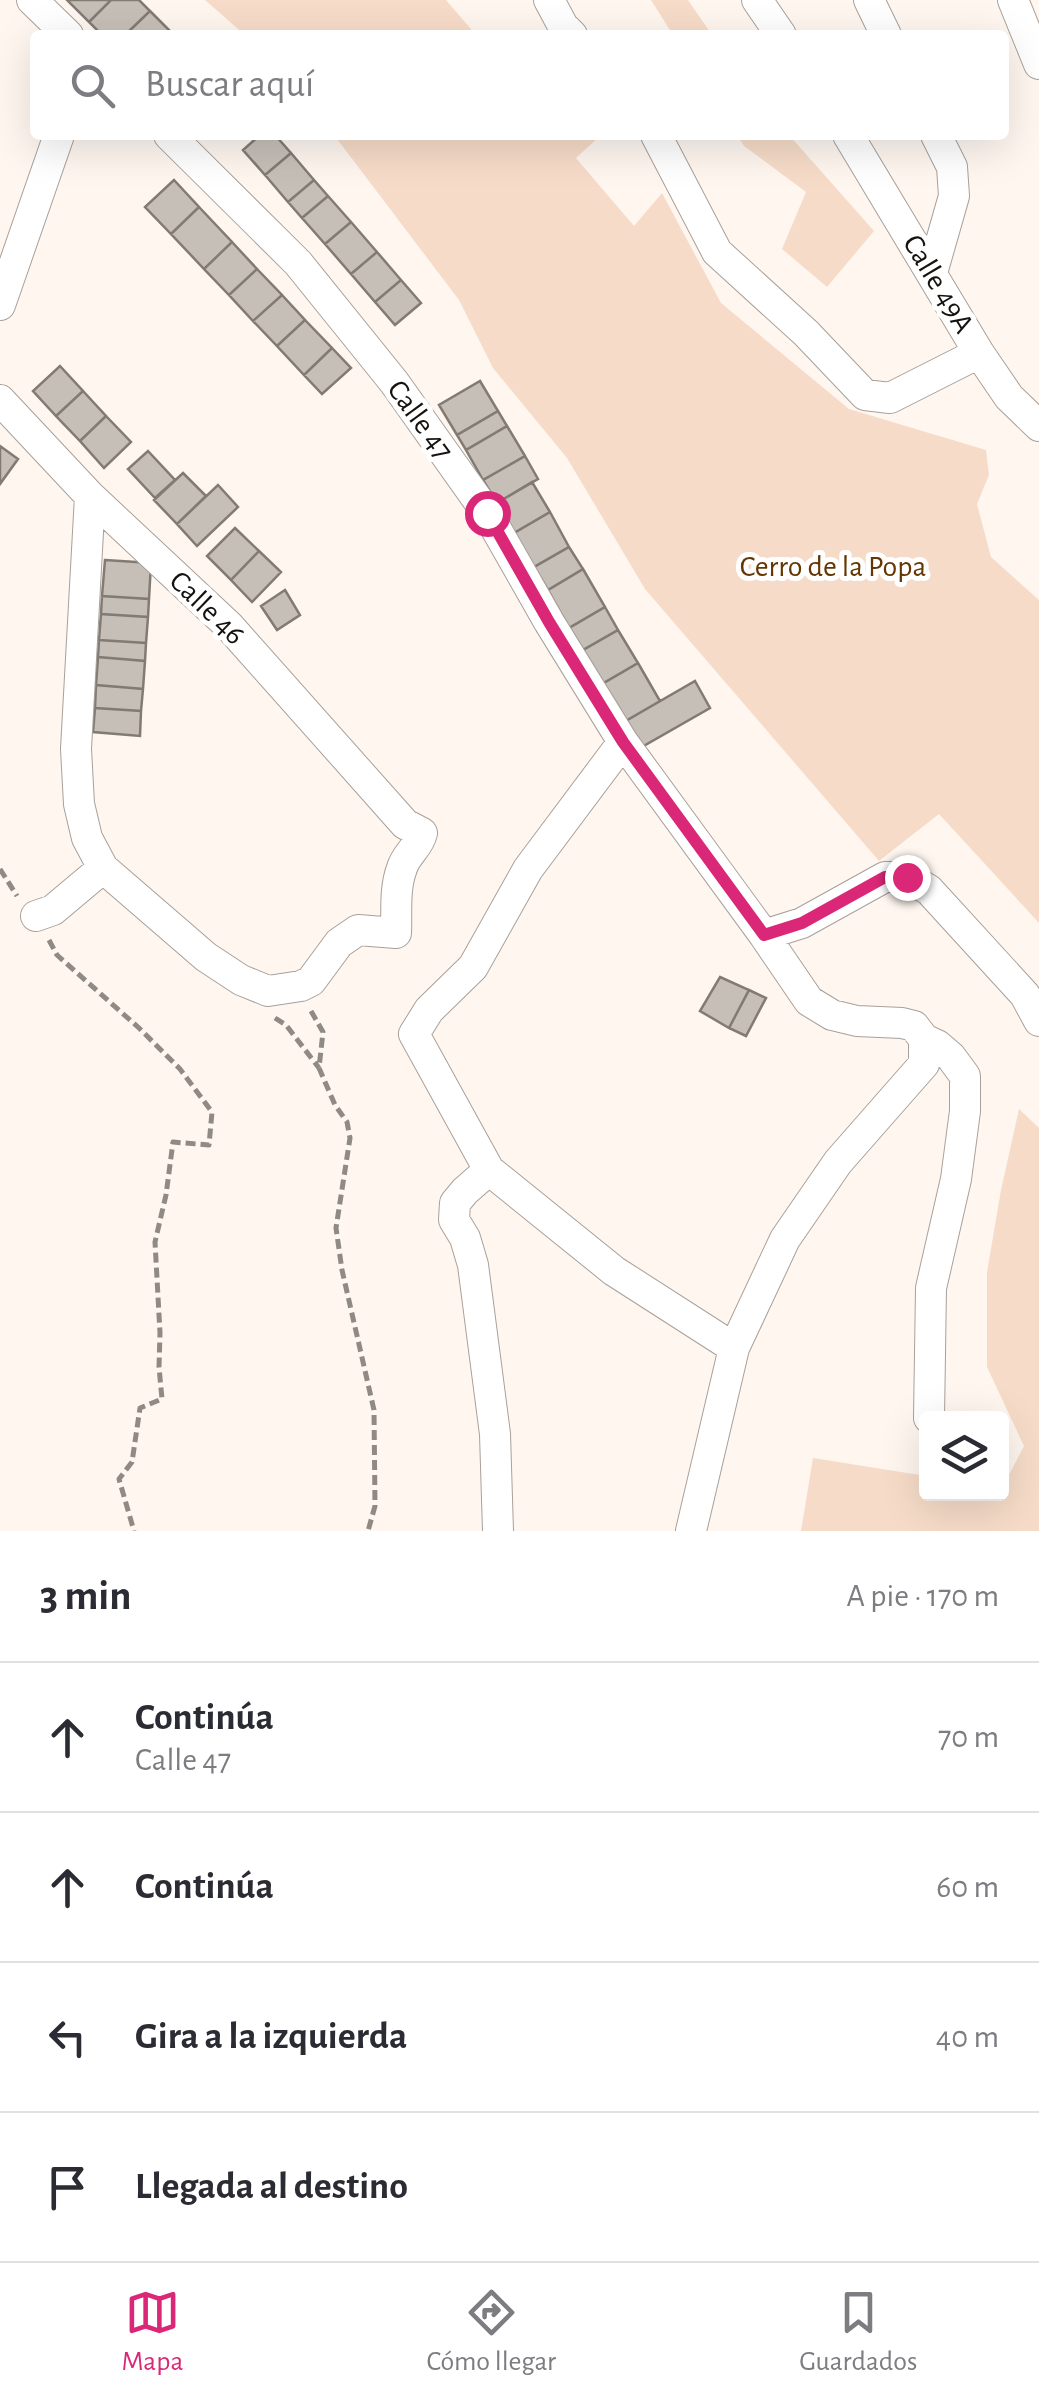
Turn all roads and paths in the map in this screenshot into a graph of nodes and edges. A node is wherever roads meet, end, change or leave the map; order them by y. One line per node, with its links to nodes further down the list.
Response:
1 (32, 0): 6 (street)
2 (549, 0): 7 (street)
3 (757, 0): 8 (street)
4 (869, 0): 9 (street)
5 (1013, 0): 10 (street)
6 (63, 30)
7 (567, 30)
8 (778, 30)
9 (884, 30)
10 (1039, 64)
11 (57, 140): 17 (street)
12 (174, 140): 22 (street, Calle 47)
13 (659, 140): 18 (street)
14 (851, 140): 16 (street, Calle 49A)
15 (939, 140): 16 (street)
16 (932, 274): 18 (street, Calle 49A)
17 (0, 305)
18 (979, 353): 20 (street, Calle 49A)
19 (0, 400): 21 (street, Calle 46)
20 (1039, 426)
21 (90, 496): 23 (street); 27 (street, Calle 46)
22 (623, 742): 25 (street, Calle 47); 31 (street)
23 (103, 868): 24 (street); 26 (street)
24 (36, 916): 34 (path)
25 (764, 935): 28 (street); 29 (street, Calle 47)
26 (241, 980): 27 (street); 30 (path)
27 (301, 986): 30 (path)
28 (1039, 1021)
29 (924, 1039): 32 (street); 33 (street, Calle 47)
30 (319, 1068): 35 (path)
31 (489, 1170): 32 (street); 36 (street)
32 (734, 1348): 37 (street)
33 (928, 1411)
34 (134, 1531)
35 (368, 1531)
36 (498, 1531)
37 (691, 1531)

